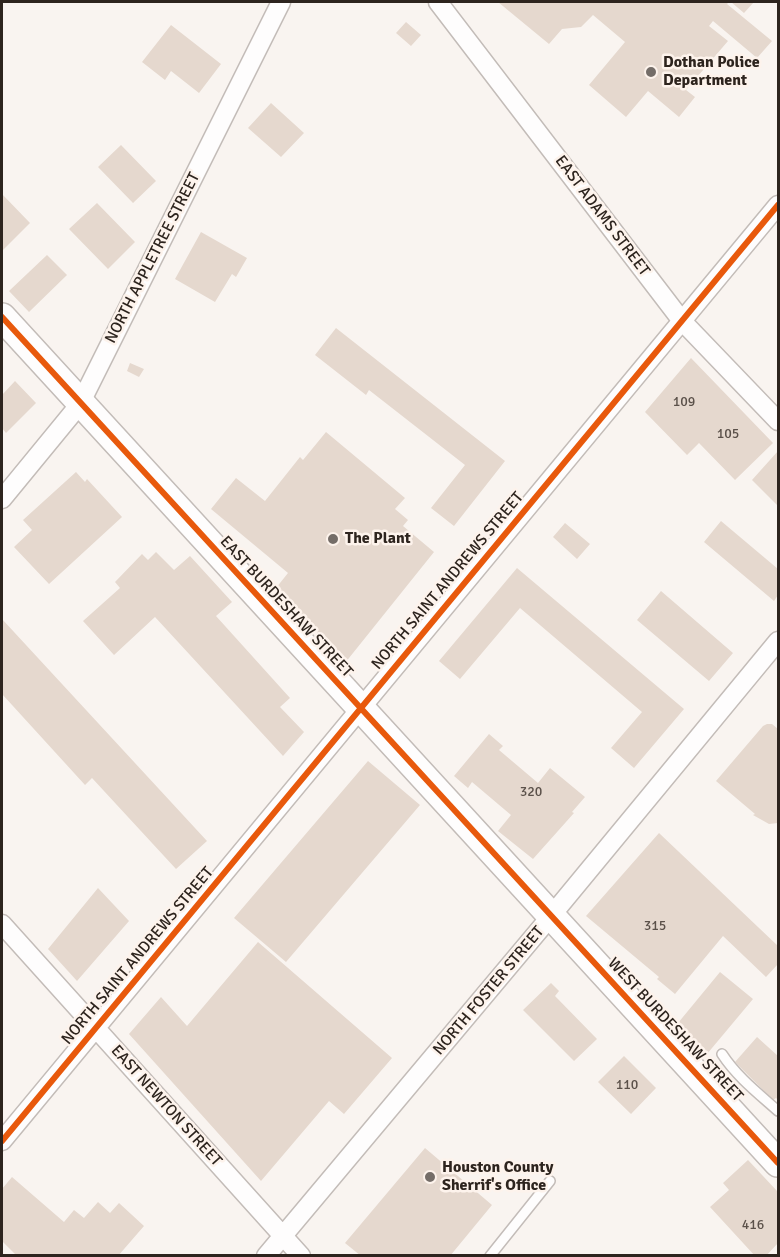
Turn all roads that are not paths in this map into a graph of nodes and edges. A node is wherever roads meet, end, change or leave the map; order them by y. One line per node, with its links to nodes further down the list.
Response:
1 (281, 2): 6 (street, NORTH APPLETREE STREET)
2 (438, 2): 5 (street, EAST ADAMS STREET)
3 (778, 206): 5 (street, NORTH SAINT ANDREWS STREET)
4 (2, 317): 6 (street, EAST BURDESHAW STREET)
5 (682, 321): 7 (street, EAST ADAMS STREET); 10 (street, NORTH SAINT ANDREWS STREET)
6 (80, 404): 8 (street, NORTH APPLETREE STREET); 10 (street, EAST BURDESHAW STREET)
7 (778, 421)
8 (2, 499)
9 (778, 641): 11 (street, NORTH FOSTER STREET)
10 (361, 708): 11 (street, EAST BURDESHAW STREET); 13 (street, NORTH SAINT ANDREWS STREET)
11 (551, 916): 17 (street, WEST BURDESHAW STREET); 19 (street, NORTH FOSTER STREET)
12 (2, 924): 13 (street, EAST NEWTON STREET)
13 (96, 1028): 16 (street, NORTH SAINT ANDREWS STREET); 19 (street, EAST NEWTON STREET)
14 (722, 1054): 15 (lane)
15 (778, 1111)
16 (2, 1141)
17 (778, 1163)
18 (550, 1181): 22 (lane)
19 (283, 1235): 20 (street, NORTH FOSTER STREET); 21 (street, EAST NEWTON STREET)
20 (266, 1256)
21 (301, 1256)
22 (490, 1256)

